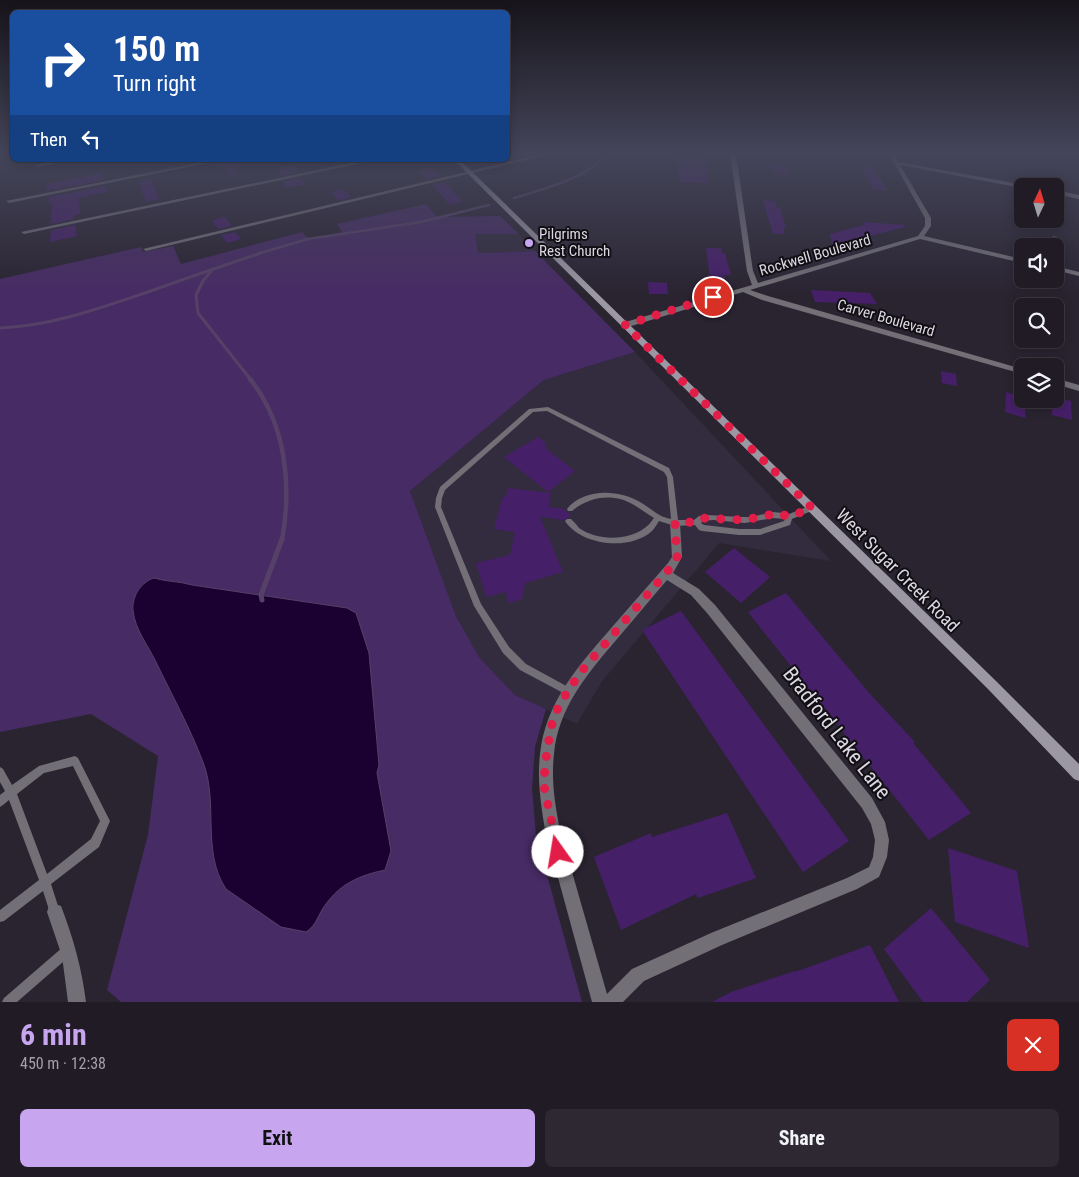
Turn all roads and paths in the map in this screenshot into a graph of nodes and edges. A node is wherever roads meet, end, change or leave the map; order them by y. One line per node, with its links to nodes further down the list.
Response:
1 (176, 201): 6 (street)
2 (352, 201): 8 (street)
3 (498, 201): 14 (main road, West Sugar Creek Road)
4 (740, 201): 12 (street)
5 (918, 201): 7 (street)
6 (24, 232)
7 (920, 237): 9 (street); 12 (street, Rockwell Boulevard)
8 (146, 249)
9 (1014, 259)
10 (1064, 271): 11 (street)
11 (1079, 274)
12 (755, 285): 13 (street, Rockwell Boulevard)
13 (742, 289): 14 (street, Rockwell Boulevard); 15 (street, Carver Boulevard)
14 (625, 325): 18 (main road, West Sugar Creek Road)
15 (1014, 370)
16 (1064, 384): 17 (street)
17 (1079, 388)
18 (812, 508): 20 (lane); 28 (main road, West Sugar Creek Road)
19 (570, 509): 21 (lane)
20 (789, 517): 23 (lane); 23 (lane)
21 (657, 519): 22 (lane); 24 (lane)
22 (569, 520)
23 (696, 522): 24 (lane)
24 (675, 523): 25 (street); 26 (lane)
25 (666, 574): 26 (street); 38 (street, Bradford Lake Lane)
26 (567, 691): 37 (street)
27 (0, 772): 29 (lane)
28 (1079, 774)
29 (11, 792): 30 (lane); 31 (lane); 31 (lane)
30 (0, 802)
31 (45, 882): 32 (lane); 33 (lane)
32 (55, 912): 34 (street)
33 (0, 917)
34 (70, 949): 35 (lane); 36 (street)
35 (8, 1002)
36 (77, 1002)
37 (601, 1002)
38 (611, 1002)

